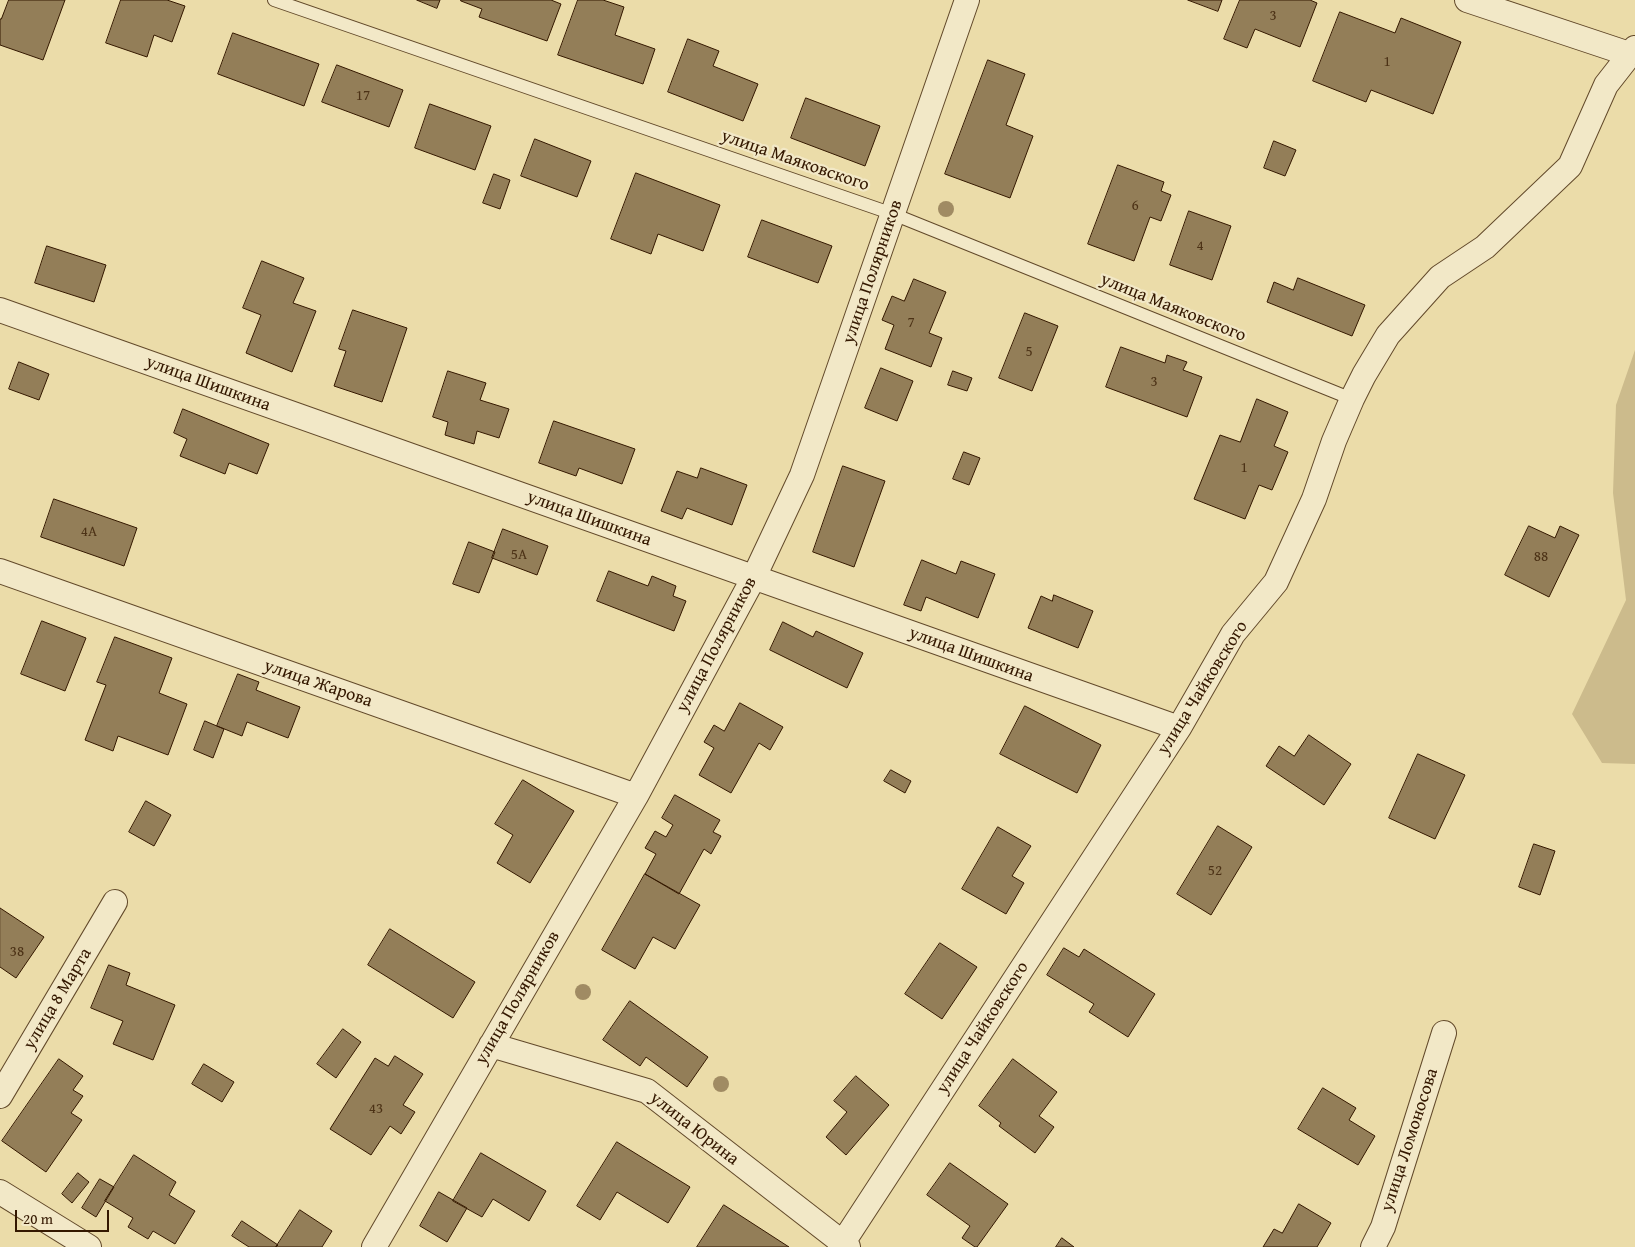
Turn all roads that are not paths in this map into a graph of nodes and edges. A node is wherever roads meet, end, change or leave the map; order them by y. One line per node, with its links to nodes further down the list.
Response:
1 (274, 0): 5 (lane, улица Маяковского)
2 (967, 0): 5 (street, улица Полярников)
3 (1467, 0): 4 (street)
4 (1632, 51): 7 (street, улица Чайковского)
5 (893, 214): 7 (lane, улица Маяковского); 9 (street, улица Полярников)
6 (0, 310): 9 (street, улица Шишкина)
7 (1352, 399): 10 (street, улица Чайковского)
8 (0, 571): 11 (street, улица Жарова)
9 (754, 578): 10 (street, улица Шишкина); 11 (street, улица Полярников)
10 (1179, 728): 17 (street, улица Чайковского)
11 (636, 796): 14 (street, улица Полярников)
12 (115, 902): 15 (street, улица 8 Марта)
13 (1444, 1032): 20 (street, улица Ломоносова)
14 (491, 1045): 17 (street, улица Юрина); 19 (street, улица Полярников)
15 (0, 1096)
16 (0, 1192): 18 (street)
17 (843, 1246)
18 (89, 1247)
19 (374, 1247)
20 (1373, 1247)

